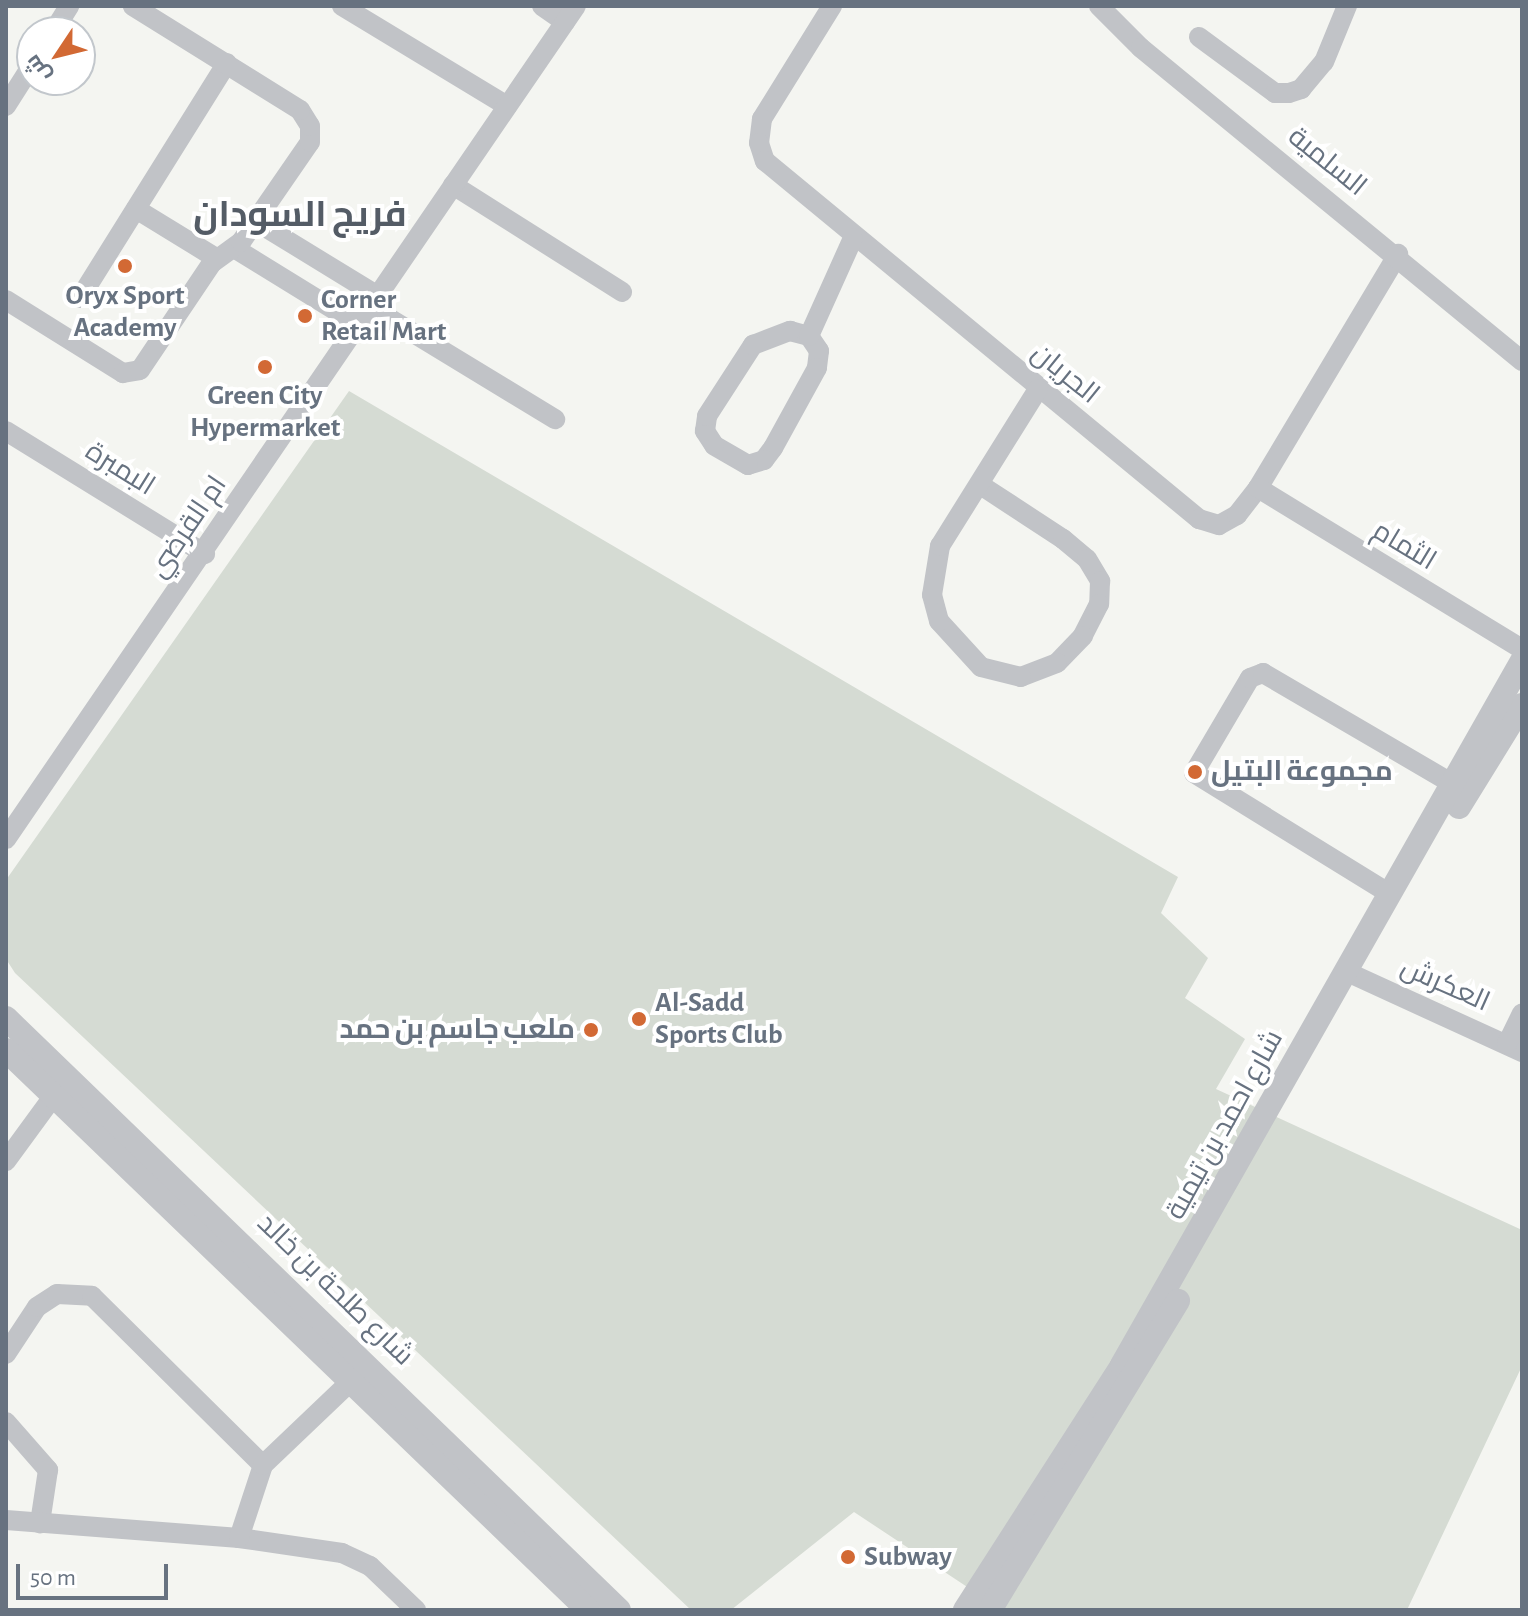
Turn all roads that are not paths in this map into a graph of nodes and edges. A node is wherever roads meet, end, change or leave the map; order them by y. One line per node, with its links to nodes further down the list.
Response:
1 (133, 6): 9 (street)
2 (342, 6): 10 (street)
3 (542, 6): 7 (street)
4 (832, 6): 14 (street, الجريان)
5 (1099, 6): 16 (street, السلمية)
6 (1347, 6): 8 (street)
7 (570, 14): 10 (street, ام القرضي)
8 (1199, 37)
9 (227, 63): 12 (street); 13 (street)
10 (507, 106): 11 (street, ام القرضي)
11 (453, 185): 18 (street); 21 (street, ام القرضي)
12 (136, 209): 17 (street); 19 (street)
13 (257, 222): 15 (street); 21 (street)
14 (853, 238): 23 (street); 25 (street, الجريان)
15 (234, 248): 17 (street); 22 (street)
16 (1398, 254): 24 (street, السلمية); 29 (street, الجريان)
17 (216, 258): 20 (street)
18 (622, 292)
19 (80, 298)
20 (6, 300)
21 (372, 300): 22 (street, ام القرضي); 26 (street)
22 (356, 323): 30 (street, ام القرضي)
23 (809, 336): 23 (street)
24 (1522, 361)
25 (1038, 389): 28 (street); 29 (street, الجريان)
26 (555, 419)
27 (6, 431): 30 (street, البمبرة)
28 (982, 486): 28 (street)
29 (1258, 488): 31 (street, الثمام)
30 (205, 554): 35 (street, ام القرضي)
31 (1522, 649)
32 (1522, 661): 33 (street, شارع احمد بن تيمية)
33 (1514, 713): 34 (street, شارع احمد بن تيمية)
34 (1461, 788): 36 (street, شارع احمد بن تيمية); 36 (street); 37 (street, شارع احمد بن تيمية)
35 (6, 839)
36 (1390, 894): 37 (street, شارع احمد بن تيمية)
37 (1352, 974): 40 (street, العكرش); 55 (street, شارع احمد بن تيمية); 56 (street, شارع احمد بن تيمية)
38 (1522, 1013): 40 (street, العكرش)
39 (6, 1018): 42 (street, شارع طلحة بن خالد)
40 (1515, 1048)
41 (6, 1050): 43 (street, شارع طلحة بن خالد)
42 (69, 1076): 43 (street); 54 (street, شارع طلحة بن خالد)
43 (52, 1095): 44 (street); 46 (street, شارع طلحة بن خالد)
44 (6, 1161)
45 (6, 1354): 48 (street)
46 (348, 1384): 48 (street); 53 (street, شارع طلحة بن خالد)
47 (6, 1422): 50 (street)
48 (263, 1465): 51 (street)
49 (6, 1520): 50 (street)
50 (40, 1523): 51 (street)
51 (239, 1538): 52 (street)
52 (416, 1610)
53 (588, 1610)
54 (619, 1610)
55 (965, 1610)
56 (990, 1610)

